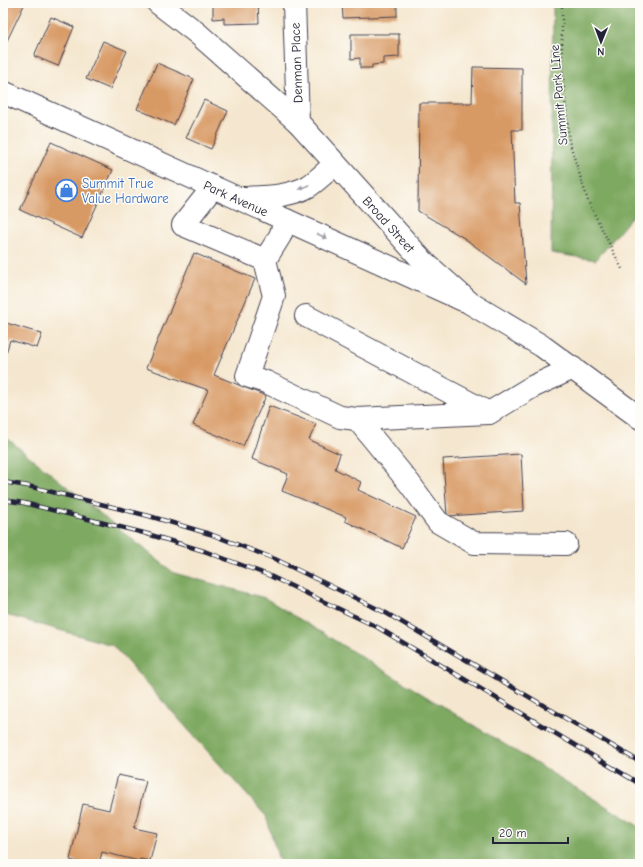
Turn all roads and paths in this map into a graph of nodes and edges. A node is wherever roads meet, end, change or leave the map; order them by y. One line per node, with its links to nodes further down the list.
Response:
1 (158, 3): 5 (street, Broad Street)
2 (294, 3): 5 (street, Denman Place)
3 (562, 3): 11 (path, Summit Park LIne)
4 (3, 92): 7 (street, Park Avenue)
5 (298, 122): 6 (street, Broad Street)
6 (335, 164): 8 (street, one-way to 8); 12 (street, Broad Street)
7 (213, 187): 8 (street, Park Avenue); 10 (street)
8 (237, 198): 9 (street, Park Avenue)
9 (286, 220): 10 (street); 12 (street, Park Avenue, one-way to 12)
10 (265, 260): 17 (street)
11 (623, 271)
12 (470, 303): 14 (street, Broad Street)
13 (306, 316): 15 (street)
14 (573, 368): 15 (street); 16 (street, Broad Street)
15 (488, 413): 17 (street)
16 (640, 418)
17 (358, 419): 18 (street)
18 (566, 544)

